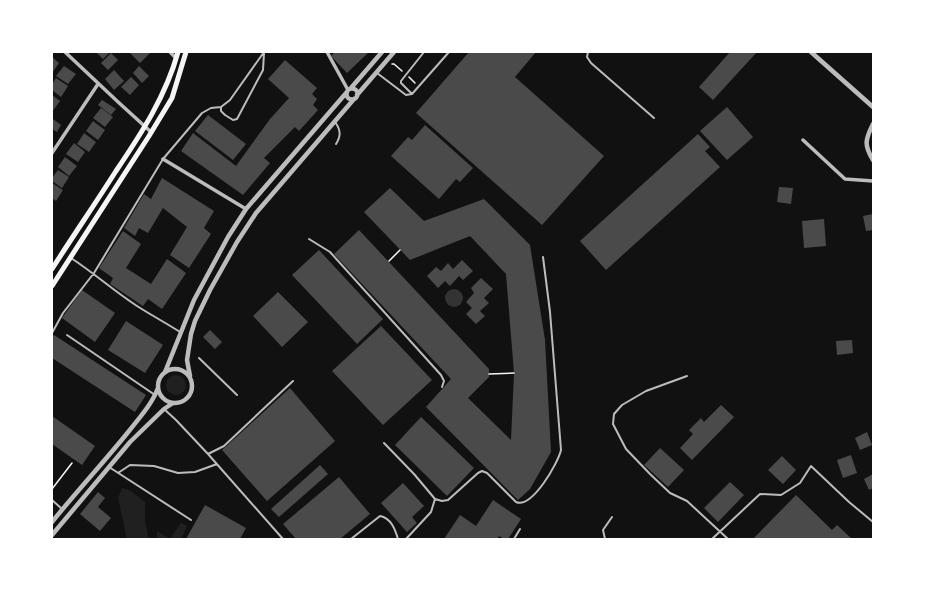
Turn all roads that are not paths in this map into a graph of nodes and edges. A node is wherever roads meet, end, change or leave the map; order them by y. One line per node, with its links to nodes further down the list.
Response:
1 (65, 52): 15 (street)
2 (170, 52): 13 (street)
3 (178, 52): 13 (main road)
4 (186, 52): 25 (main road)
5 (264, 52): 20 (lane); 20 (lane)
6 (327, 52): 16 (street)
7 (382, 52): 16 (street)
8 (394, 52): 14 (street)
9 (424, 52): 17 (lane)
10 (449, 52): 17 (lane)
11 (588, 52): 21 (lane)
12 (811, 52): 19 (street)
13 (176, 58): 24 (main road)
14 (377, 73): 17 (lane); 18 (street)
15 (98, 84): 24 (street); 28 (street)
16 (349, 90): 18 (street); 18 (street); 32 (street)
17 (412, 94)
18 (356, 97): 22 (street)
19 (873, 107)
20 (221, 108): 29 (lane)
21 (654, 118)
22 (335, 122): 27 (lane); 44 (street)
23 (873, 124): 30 (street)
24 (144, 126): 25 (street); 36 (main road)
25 (151, 132): 35 (main road)
26 (803, 140): 31 (street)
27 (336, 144)
28 (52, 152)
29 (163, 159): 32 (street); 37 (lane)
30 (873, 160)
31 (873, 181)
32 (246, 209): 40 (street)
33 (309, 239): 47 (lane)
34 (543, 257): 58 (lane)
35 (71, 258): 37 (lane); 38 (main road)
36 (52, 269)
37 (94, 273): 39 (lane); 40 (lane)
38 (52, 286)
39 (52, 333)
40 (181, 333): 43 (street)
41 (67, 335): 49 (lane)
42 (199, 358): 50 (lane)
43 (165, 372): 44 (street); 48 (street)
44 (190, 376): 51 (street)
45 (687, 376): 66 (lane)
46 (293, 381): 54 (lane)
47 (442, 387)
48 (158, 388): 49 (street); 51 (street)
49 (155, 395): 60 (street)
50 (237, 395)
51 (173, 403): 52 (street)
52 (164, 409): 54 (lane); 56 (street)
53 (384, 443): 58 (lane)
54 (208, 454): 55 (lane)
55 (217, 464): 57 (lane); 68 (lane)
56 (109, 467): 57 (lane); 67 (street)
57 (118, 473): 62 (lane)
58 (435, 499): 71 (lane)
59 (52, 500): 60 (lane)
60 (62, 509): 63 (street)
61 (612, 517): 73 (lane)
62 (191, 520)
63 (52, 522)
64 (873, 522): 66 (lane)
65 (520, 529): 72 (lane)
66 (720, 532): 74 (lane); 75 (lane)
67 (52, 535)
68 (283, 539)
69 (351, 539): 70 (lane)
70 (398, 539)
71 (406, 539)
72 (514, 539)
73 (605, 539)
74 (712, 539)
75 (728, 539)

